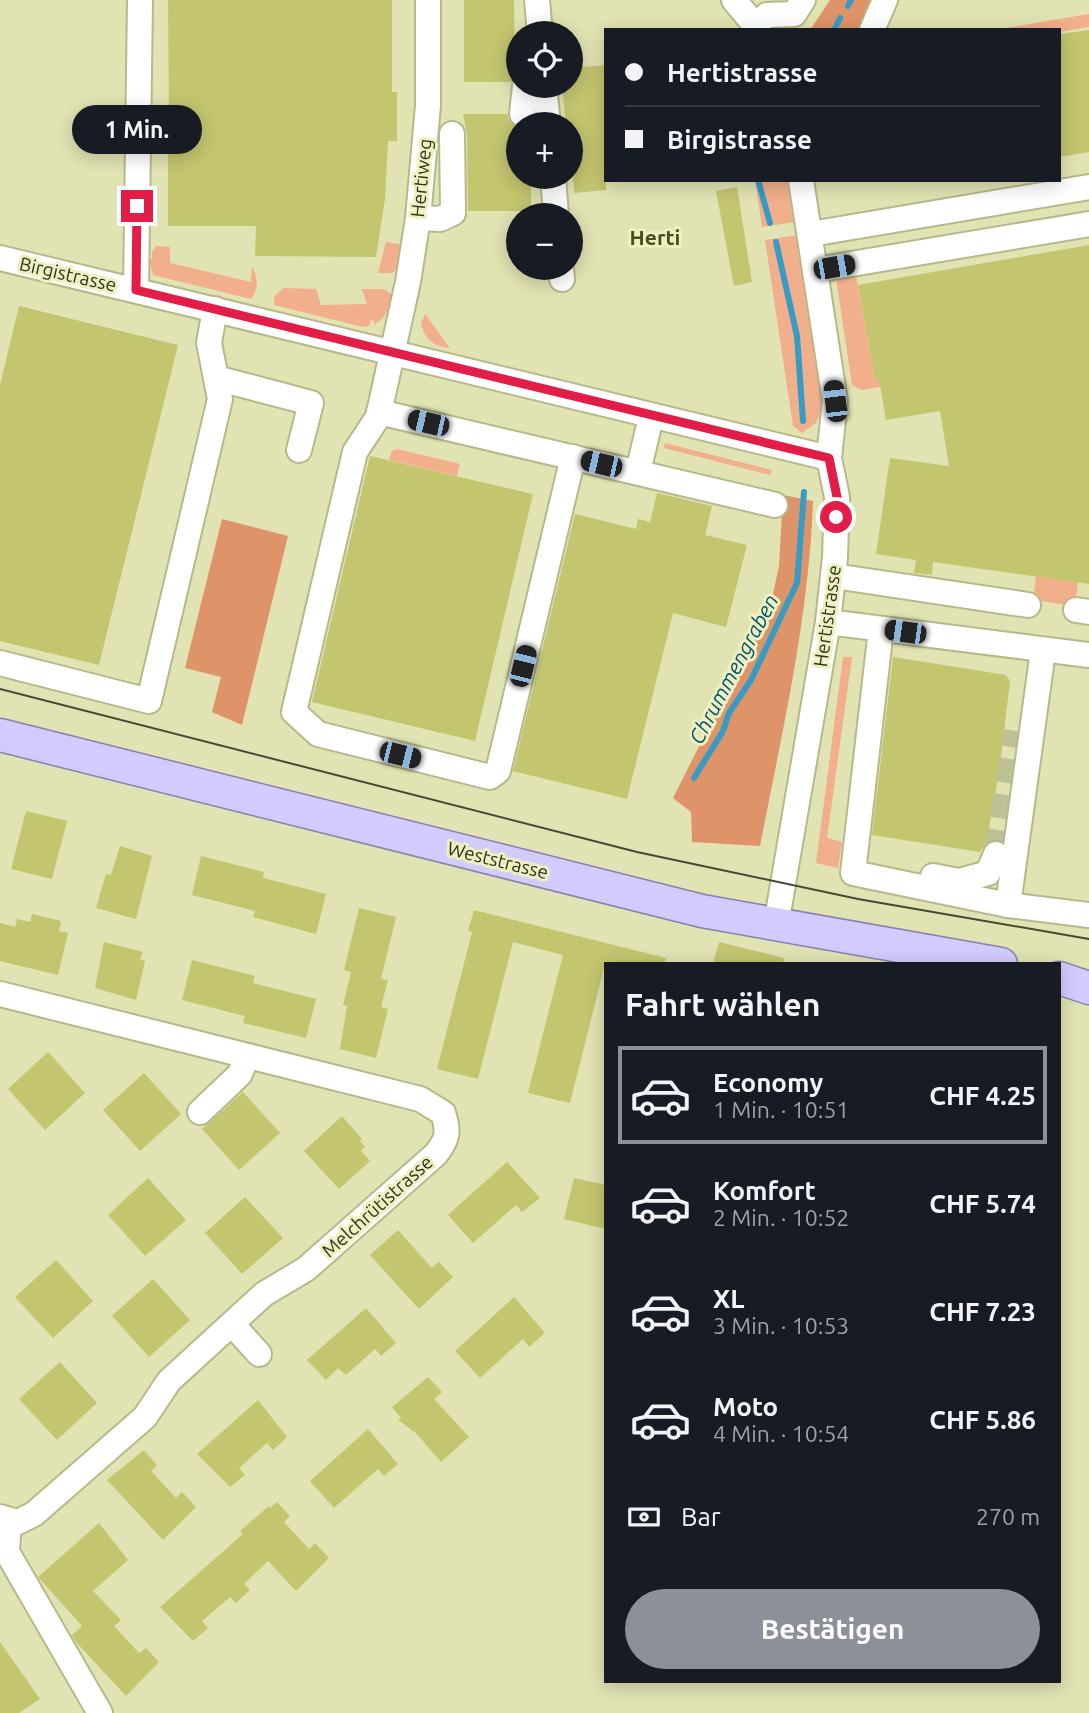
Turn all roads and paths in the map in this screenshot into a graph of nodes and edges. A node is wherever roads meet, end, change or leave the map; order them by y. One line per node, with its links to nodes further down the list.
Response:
1 (139, 0): 16 (street, Birgistrasse)
2 (428, 0): 11 (street, Hertiweg)
3 (734, 0): 6 (street)
4 (803, 0): 6 (street)
5 (885, 0): 7 (street)
6 (762, 18)
7 (873, 28)
8 (452, 134): 11 (street)
9 (801, 182): 13 (street, Hertistrasse)
10 (1089, 187): 13 (street)
11 (418, 218): 18 (street, Hertiweg)
12 (1089, 224): 15 (street)
13 (810, 234): 15 (street, Hertistrasse)
14 (0, 258): 16 (street, Birgistrasse)
15 (816, 270): 24 (street, Hertistrasse)
16 (136, 290): 17 (street, Birgistrasse)
17 (215, 309): 18 (street, Birgistrasse); 19 (street)
18 (393, 354): 20 (street, Hertiweg); 21 (street, Birgistrasse)
19 (216, 378): 22 (street); 33 (street)
20 (379, 412): 23 (street); 23 (street, Hertiweg)
21 (651, 417): 24 (street, Birgistrasse); 25 (street)
22 (299, 450)
23 (573, 457): 25 (street)
24 (829, 458): 27 (street, Hertistrasse)
25 (638, 472): 26 (street)
26 (775, 505)
27 (834, 576): 28 (street); 29 (street, Hertistrasse)
28 (1027, 605)
29 (828, 622): 30 (street); 40 (street, Hertistrasse)
30 (881, 629): 31 (street); 36 (street)
31 (1035, 650): 32 (street); 34 (street); 38 (street)
32 (1089, 655)
33 (0, 663)
34 (1016, 731)
35 (1, 741): 40 (main road, Weststrasse)
36 (857, 846): 37 (street); 38 (street)
37 (996, 854)
38 (1008, 905): 39 (street)
39 (1089, 915)
40 (776, 925): 41 (main road, Weststrasse)
41 (989, 962)
42 (1061, 979): 43 (main road)
43 (1089, 988)
44 (0, 994): 45 (street, Melchrütistrasse)
45 (247, 1056): 46 (street); 47 (street, Melchrütistrasse)
46 (200, 1112)
47 (232, 1324): 48 (street); 49 (street, Melchrütistrasse)
48 (259, 1354)
49 (2, 1519): 50 (street)
50 (100, 1713)

